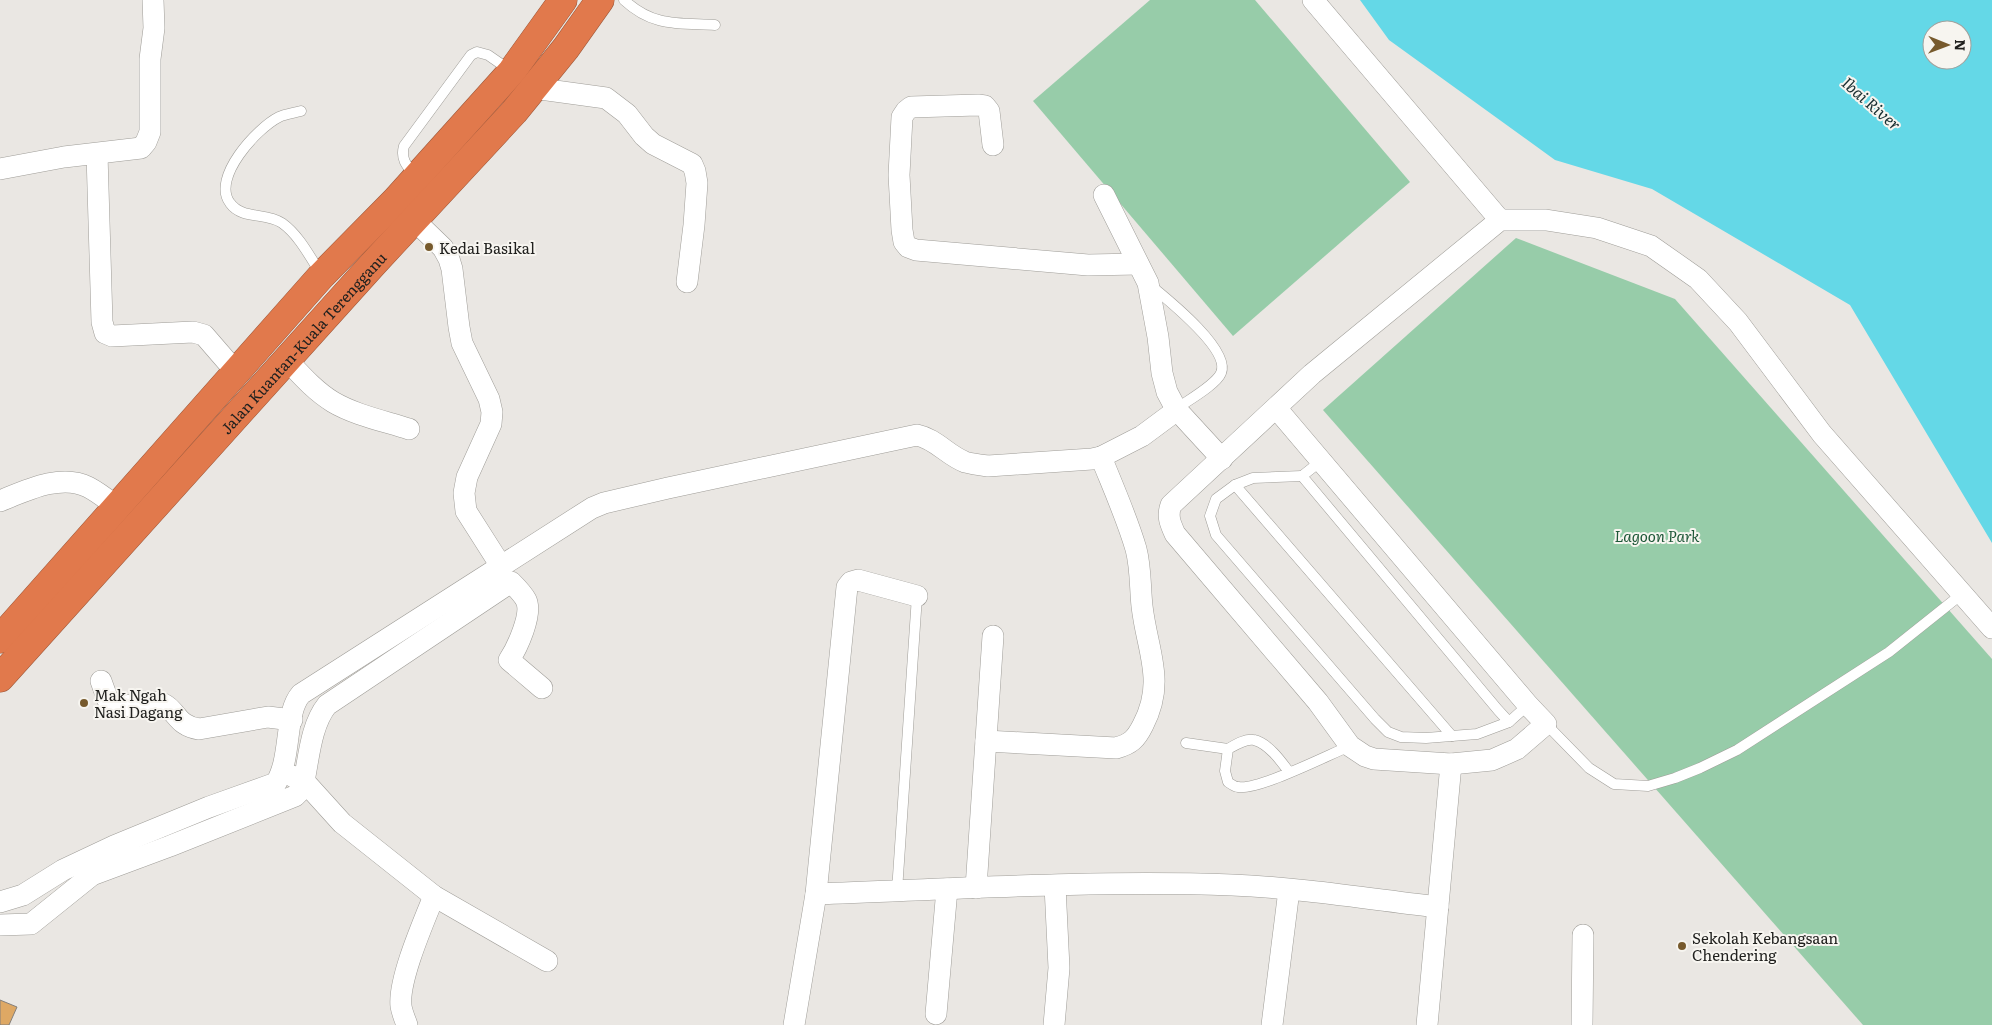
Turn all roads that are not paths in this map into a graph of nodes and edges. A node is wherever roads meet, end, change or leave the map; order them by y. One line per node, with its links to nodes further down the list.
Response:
1 (153, 0): 11 (street)
2 (563, 0): 7 (highway, Jalan Kuantan-Kuala Terengganu)
3 (600, 0): 8 (highway, Jalan Kuantan-Kuala Terengganu)
4 (624, 0): 6 (lane)
5 (1313, 0): 15 (street)
6 (715, 24)
7 (512, 71): 13 (highway, Jalan Kuantan-Kuala Terengganu); 13 (lane)
8 (533, 88): 16 (highway, Jalan Kuantan-Kuala Terengganu); 19 (street)
9 (301, 111): 18 (lane)
10 (993, 145): 17 (street)
11 (97, 154): 12 (street); 22 (street)
12 (0, 169)
13 (417, 177): 18 (highway, Jalan Kuantan-Kuala Terengganu)
14 (1104, 195): 17 (street)
15 (1495, 213): 24 (street); 35 (street)
16 (414, 220): 21 (highway, Jalan Kuantan-Kuala Terengganu); 34 (street)
17 (1138, 264): 20 (street)
18 (322, 275): 22 (highway, Jalan Kuantan-Kuala Terengganu)
19 (687, 282)
20 (1148, 283): 23 (street); 23 (lane)
21 (287, 360): 25 (highway, Jalan Kuantan-Kuala Terengganu); 26 (street)
22 (228, 381): 25 (highway); 33 (highway, Jalan Kuantan-Kuala Terengganu)
23 (1176, 409): 27 (street); 28 (street)
24 (1277, 409): 27 (street); 29 (street)
25 (241, 411): 40 (highway, Jalan Kuantan-Kuala Terengganu)
26 (409, 429)
27 (1218, 454): 50 (street)
28 (1101, 457): 34 (street); 48 (street)
29 (1321, 461): 30 (lane); 43 (street)
30 (1302, 476): 31 (lane); 45 (lane)
31 (1235, 485): 47 (lane); 47 (lane)
32 (0, 500): 33 (street)
33 (117, 507): 39 (highway, Jalan Kuantan-Kuala Terengganu)
34 (501, 566): 44 (street)
35 (1963, 593): 37 (street); 46 (lane)
36 (917, 596): 60 (lane); 61 (street)
37 (1992, 628)
38 (993, 636): 48 (street)
39 (0, 639)
40 (0, 678)
41 (101, 681): 44 (street)
42 (542, 688): 55 (street)
43 (1528, 705): 45 (lane); 46 (street)
44 (292, 720): 53 (street)
45 (1509, 722): 47 (lane)
46 (1546, 724): 52 (street)
47 (1452, 736)
48 (986, 741): 57 (street)
49 (1186, 743): 51 (lane)
50 (1350, 746): 52 (street); 54 (lane)
51 (1228, 749): 54 (lane); 54 (lane)
52 (1451, 764): 63 (street)
53 (281, 771): 55 (street); 64 (street)
54 (1289, 772)
55 (304, 781): 62 (street); 64 (street)
56 (1055, 886): 57 (street); 59 (street); 70 (street)
57 (976, 888): 58 (street)
58 (948, 889): 60 (street); 67 (street)
59 (1288, 890): 63 (street); 71 (street)
60 (897, 891): 61 (street)
61 (816, 894): 69 (street)
62 (434, 896): 66 (street); 68 (street)
63 (1438, 907): 72 (street)
64 (4, 913)
65 (1583, 935): 73 (street)
66 (547, 961)
67 (936, 1014)
68 (406, 1025)
69 (794, 1025)
70 (1054, 1025)
71 (1272, 1025)
72 (1427, 1025)
73 (1582, 1025)

